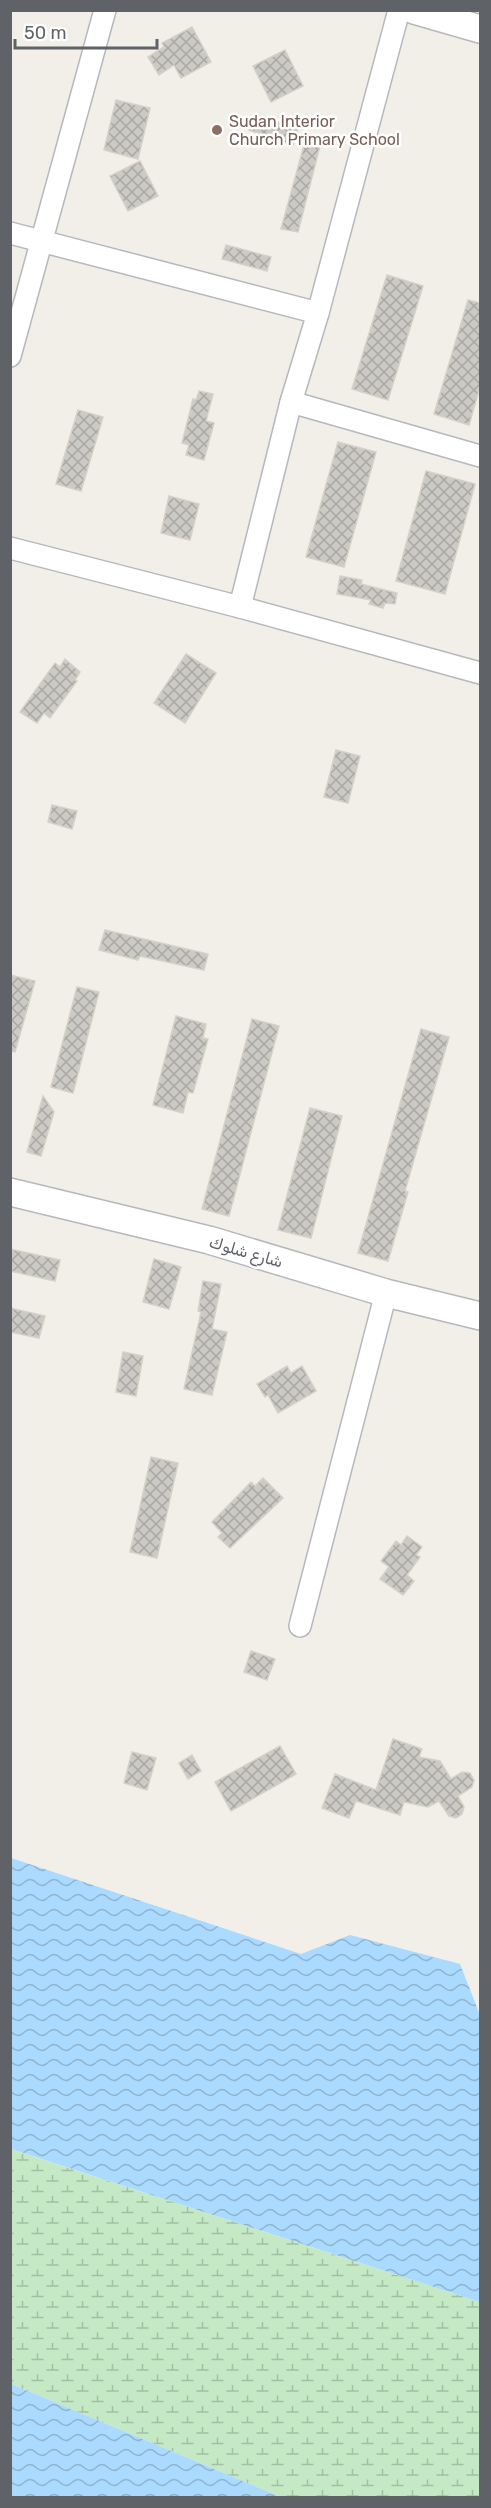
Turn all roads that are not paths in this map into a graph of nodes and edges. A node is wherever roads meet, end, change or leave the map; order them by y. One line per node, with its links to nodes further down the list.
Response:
1 (105, 10): 6 (street)
2 (399, 10): 7 (street)
3 (414, 10): 4 (street)
4 (480, 29)
5 (10, 233): 6 (street)
6 (43, 241): 7 (street); 8 (street)
7 (318, 313): 9 (street)
8 (10, 356)
9 (291, 402): 10 (street); 12 (street)
10 (480, 456)
11 (10, 548): 12 (street)
12 (240, 607): 13 (street)
13 (480, 673)
14 (10, 1192): 15 (street, شارع شلوك)
15 (386, 1293): 16 (street, شارع شلوك); 17 (street)
16 (480, 1316)
17 (300, 1626)

